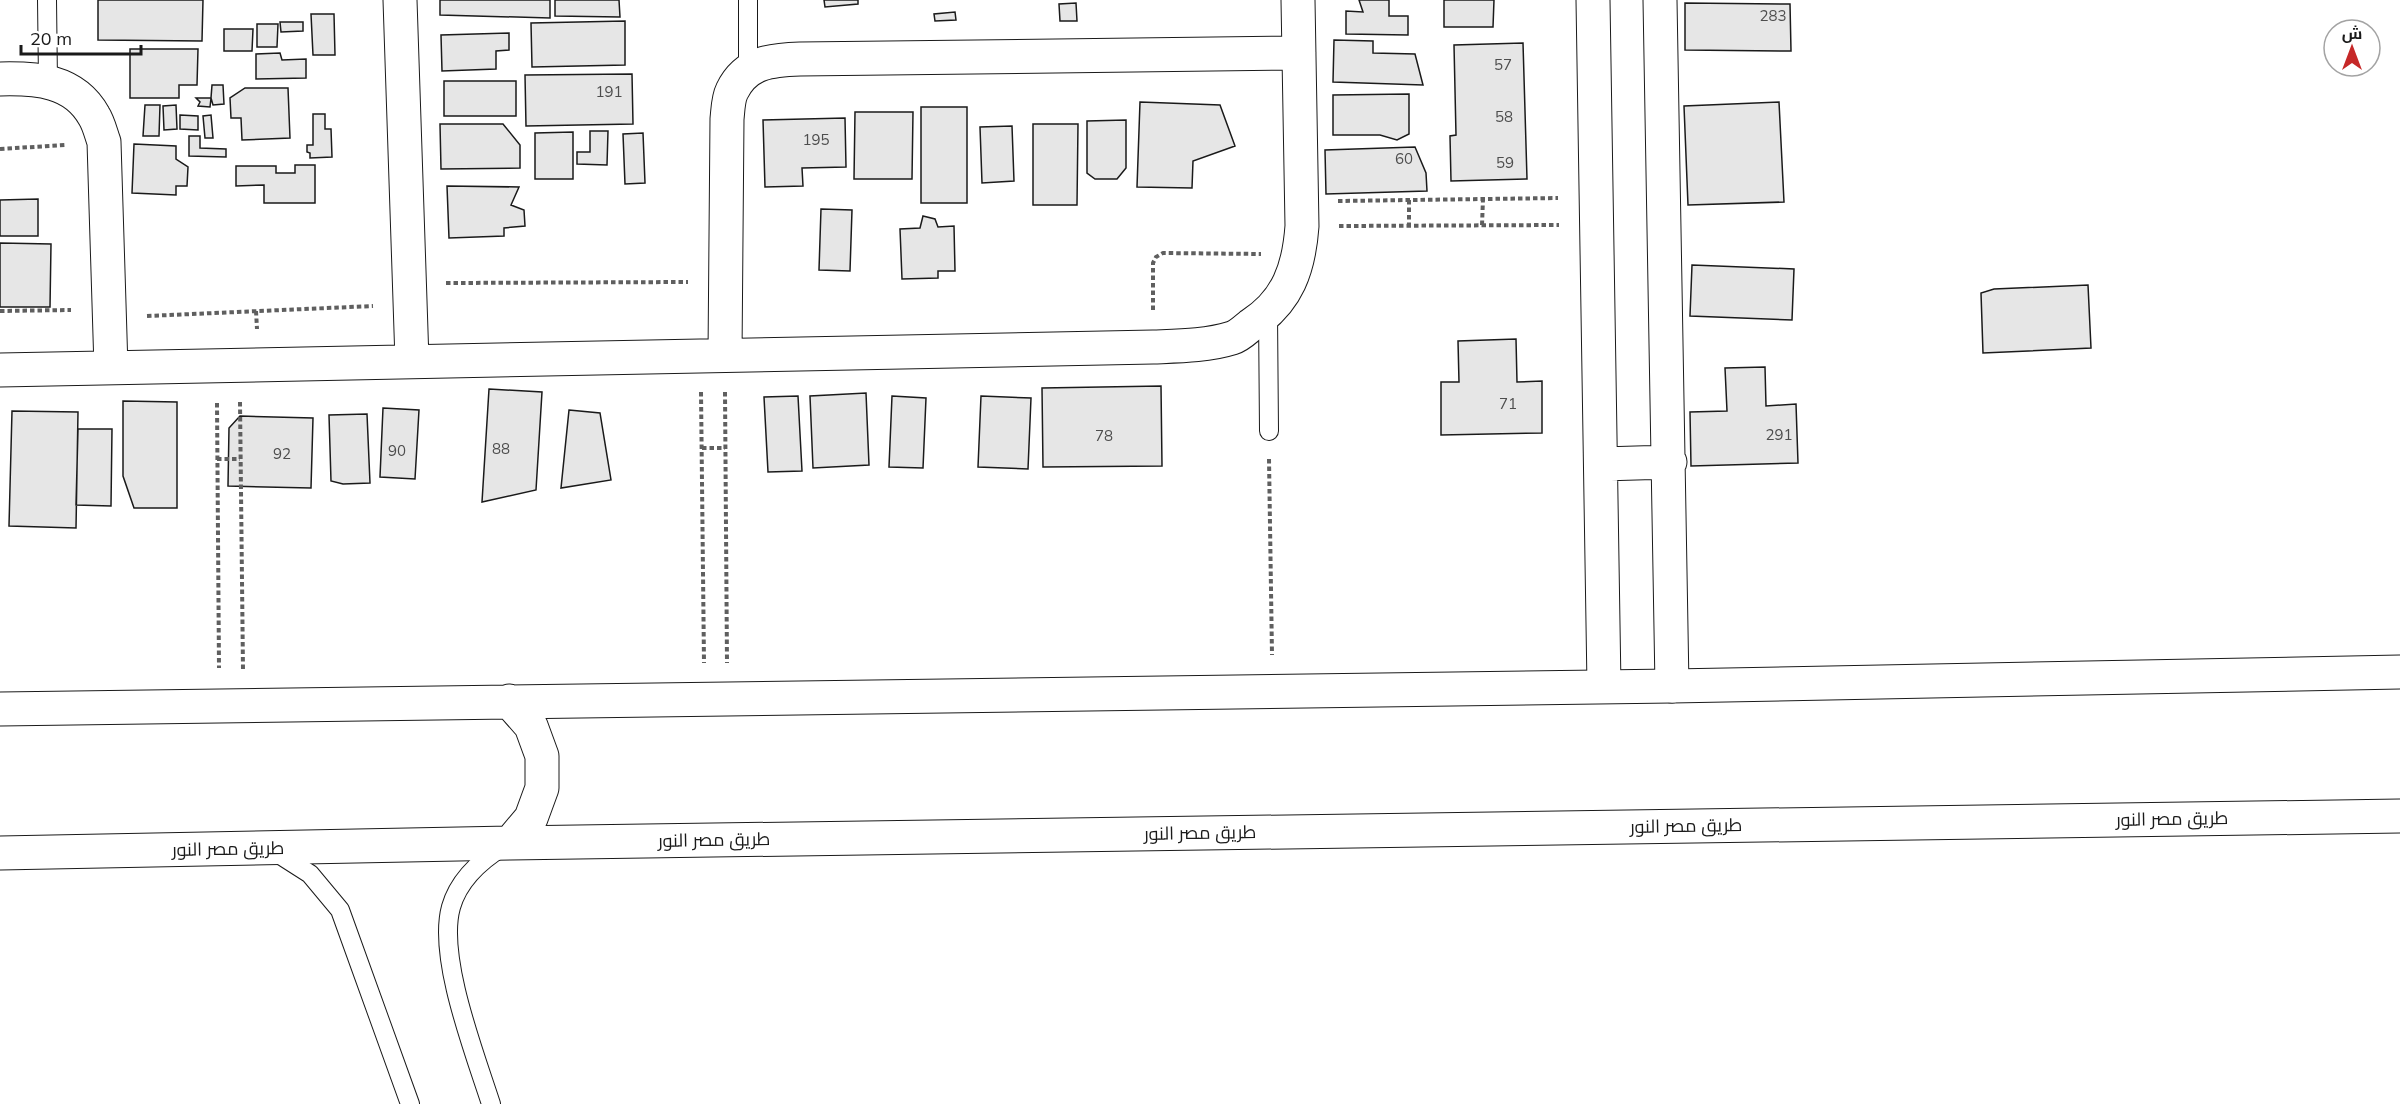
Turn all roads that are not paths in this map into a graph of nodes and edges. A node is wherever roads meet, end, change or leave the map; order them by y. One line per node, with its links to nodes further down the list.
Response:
1 (48, 0): 10 (lane)
2 (400, 0): 13 (street)
3 (748, 0): 8 (lane)
4 (1298, 0): 7 (street)
5 (1593, 0): 18 (street)
6 (1660, 0): 17 (street)
7 (1299, 53): 8 (street); 11 (street)
8 (748, 70): 12 (street)
9 (0, 79): 10 (street)
10 (48, 81): 14 (street)
11 (1268, 314): 12 (street); 16 (lane)
12 (713, 355): 13 (street)
13 (412, 361): 14 (street)
14 (111, 368): 15 (street)
15 (0, 370)
16 (1269, 431)
17 (1670, 462): 18 (street); 21 (street)
18 (1602, 464): 20 (street)
19 (2400, 672): 21 (street)
20 (1604, 686): 21 (street); 22 (street)
21 (1672, 686)
22 (509, 701): 23 (street); 25 (street)
23 (0, 709)
24 (2400, 816): 25 (street, طريق مصر النور)
25 (510, 843): 26 (street, طريق مصر النور); 29 (lane)
26 (269, 849): 27 (street, طريق مصر النور); 28 (lane)
27 (0, 853)
28 (410, 1104)
29 (491, 1104)

